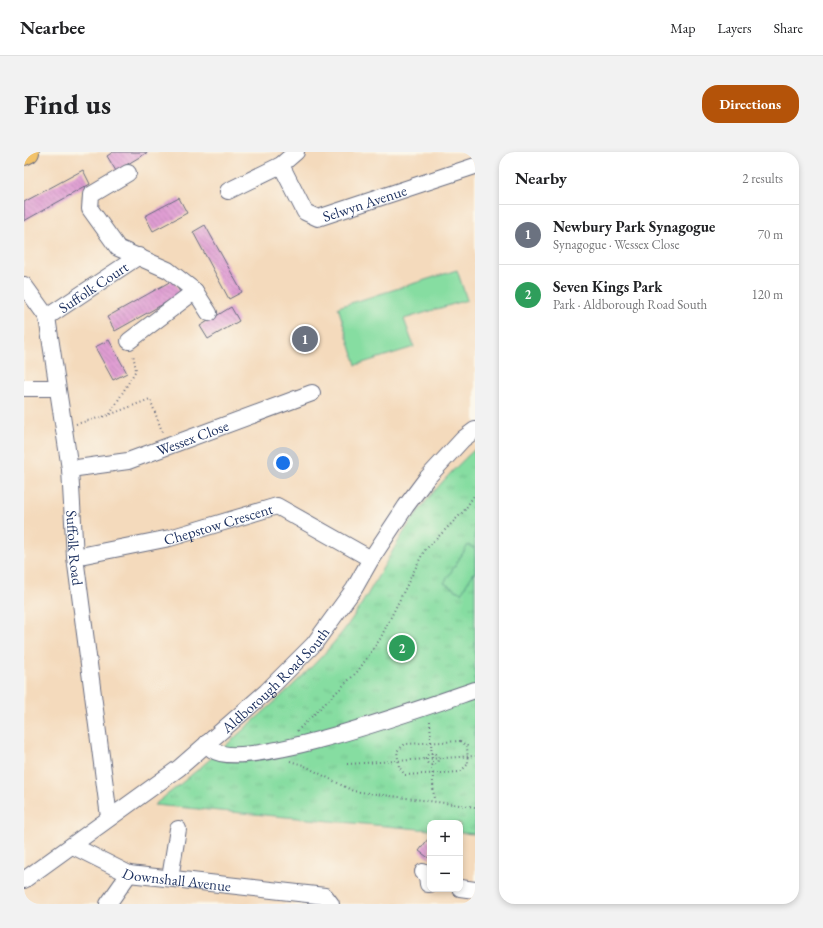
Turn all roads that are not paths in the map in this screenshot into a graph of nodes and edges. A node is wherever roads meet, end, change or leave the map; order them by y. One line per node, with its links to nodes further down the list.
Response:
1 (28, 152): 3 (highway)
2 (296, 152): 4 (street)
3 (24, 154)
4 (281, 164): 5 (street, Selwyn Avenue); 7 (street)
5 (475, 166)
6 (128, 174): 8 (street, Suffolk Court)
7 (228, 191)
8 (139, 256): 10 (street, Suffolk Court); 12 (street, Suffolk Court)
9 (24, 285): 12 (street, Suffolk Road)
10 (195, 291): 11 (street, Suffolk Court); 13 (street)
11 (209, 313)
12 (47, 317): 15 (street, Suffolk Road)
13 (130, 340)
14 (24, 388): 15 (street)
15 (57, 388): 18 (street, Suffolk Road)
16 (312, 393): 18 (street, Wessex Close)
17 (475, 430): 20 (street, Aldborough Road South)
18 (70, 469): 19 (street, Suffolk Road)
19 (75, 557): 20 (street, Chepstow Crescent); 23 (street, Suffolk Road)
20 (371, 559): 22 (street, Aldborough Road South)
21 (475, 690): 22 (street)
22 (207, 744): 23 (street, Aldborough Road South)
23 (109, 817): 25 (street, Aldborough Road South)
24 (178, 829): 27 (street)
25 (73, 846): 26 (street, Downshall Avenue); 28 (street, Aldborough Road South)
26 (129, 874): 27 (street, Downshall Avenue); 31 (street)
27 (170, 878): 32 (street, Downshall Avenue)
28 (24, 880)
29 (463, 888): 30 (street)
30 (475, 890)
31 (108, 904)
32 (331, 904)

